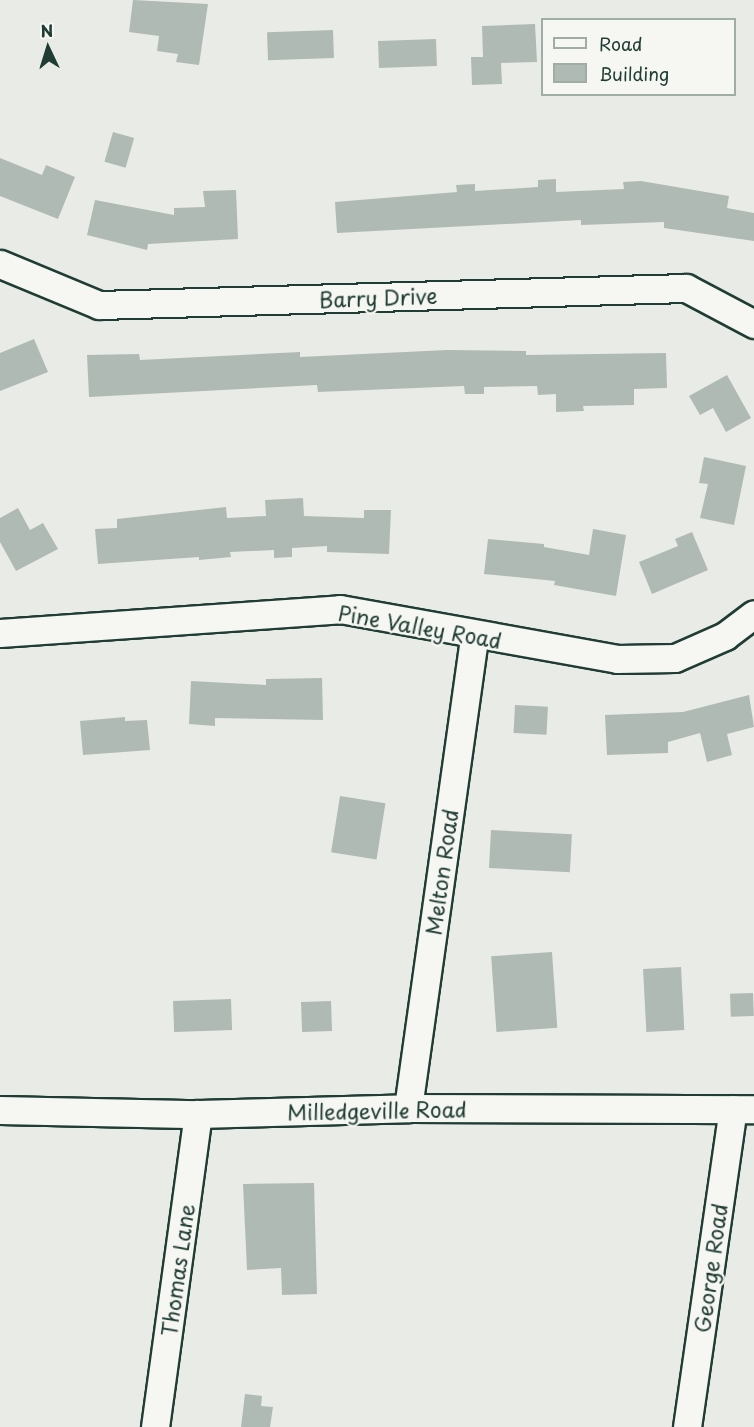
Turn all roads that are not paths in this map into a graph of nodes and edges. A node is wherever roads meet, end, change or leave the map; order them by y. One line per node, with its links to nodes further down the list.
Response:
1 (0, 264): 2 (street, Barry Drive)
2 (754, 324)
3 (754, 614): 5 (street, Pine Valley Road)
4 (0, 633): 5 (street, Pine Valley Road)
5 (474, 636): 6 (street, Melton Road)
6 (408, 1108): 7 (street, Milledgeville Road); 9 (street, Milledgeville Road)
7 (743, 1109): 11 (street, George Road)
8 (0, 1110): 9 (street, Milledgeville Road)
9 (198, 1114): 10 (street, Thomas Lane)
10 (155, 1427)
11 (687, 1427)

